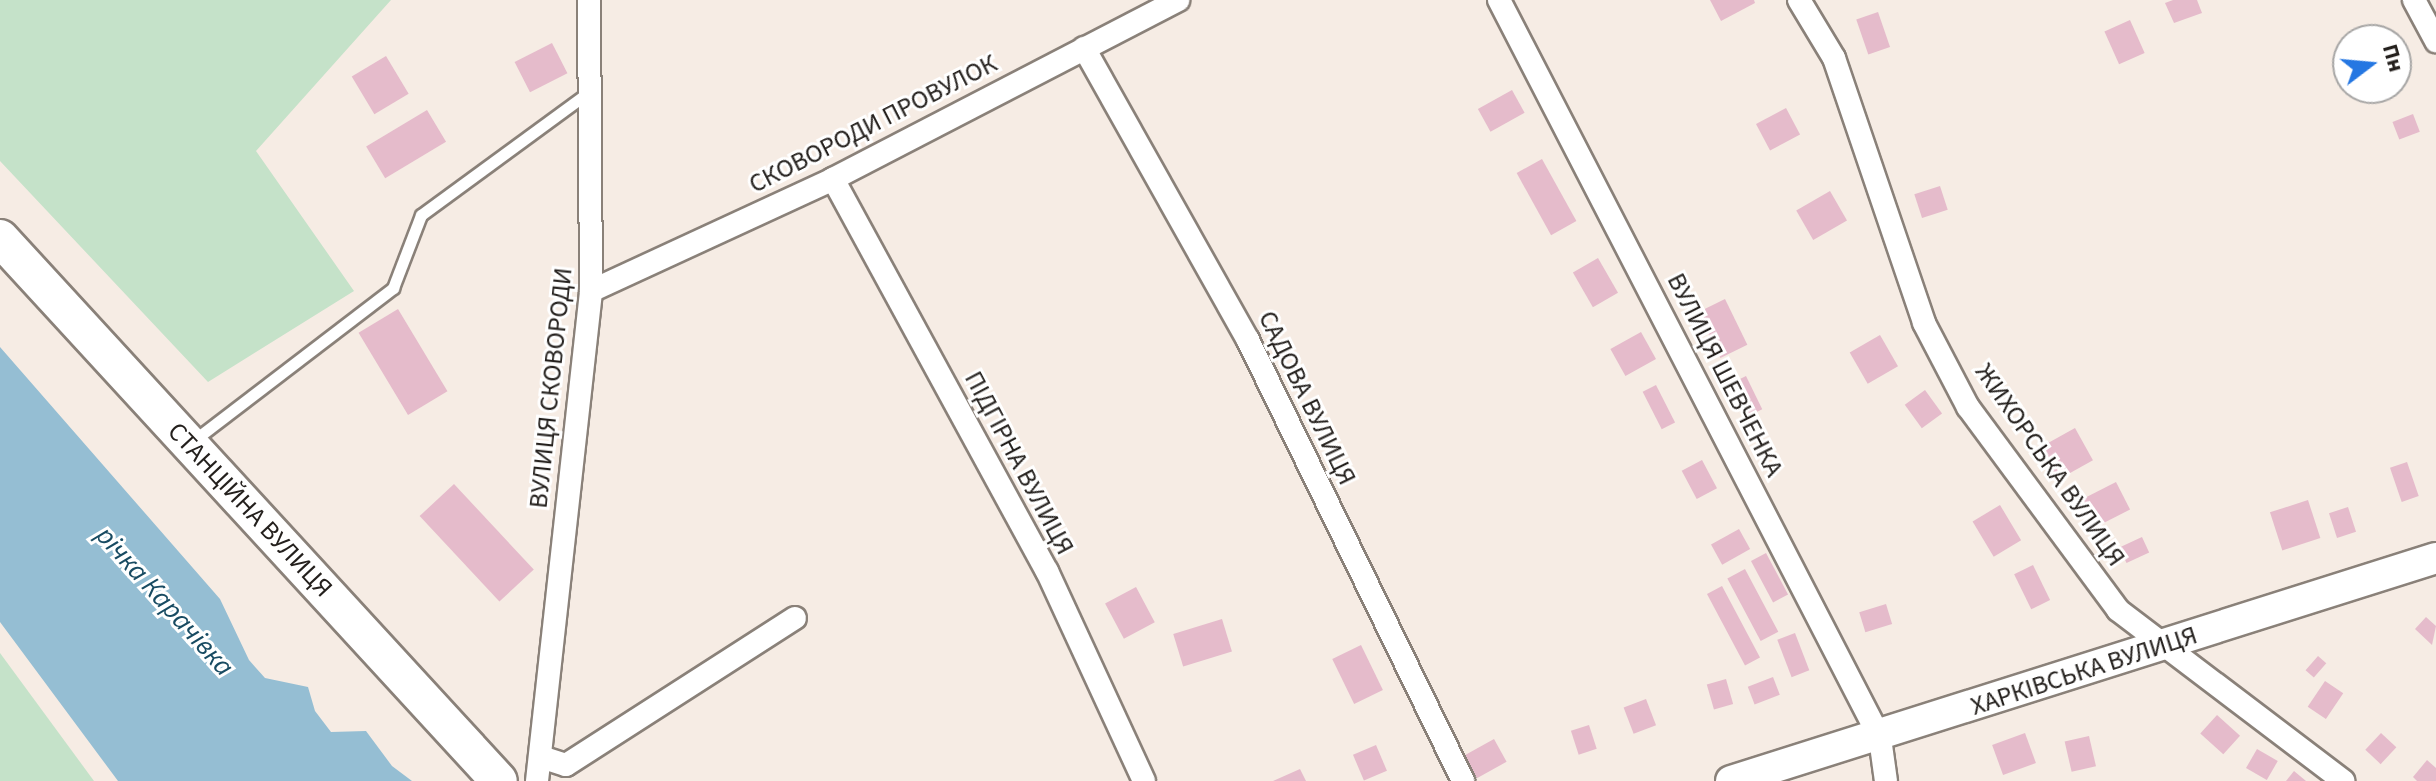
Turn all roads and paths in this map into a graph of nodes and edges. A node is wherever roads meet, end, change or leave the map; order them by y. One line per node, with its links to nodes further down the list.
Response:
1 (589, 0): 8 (street, ВУЛИЦЯ СКОВОРОДИ)
2 (1178, 0): 7 (street, СКОВОРОДИ ПРОВУЛОК)
3 (1499, 0): 16 (street, ВУЛИЦЯ ШЕВЧЕНКА)
4 (1799, 0): 15 (street, ЖИХОРСЬКА ВУЛИЦЯ)
5 (2414, 0): 6 (street)
6 (2436, 41)
7 (1084, 48): 9 (street, СКОВОРОДИ ПРОВУЛОК); 21 (street, САДОВА ВУЛИЦЯ)
8 (591, 91): 11 (street, ВУЛИЦЯ СКОВОРОДИ); 12 (lane)
9 (833, 179): 11 (street, СКОВОРОДИ ПРОВУЛОК); 20 (street, ПІДГІРНА ВУЛИЦЯ)
10 (0, 238): 12 (highway, СТАНЦІЙНА ВУЛИЦЯ)
11 (591, 291): 17 (street, ВУЛИЦЯ СКОВОРОДИ)
12 (189, 444): 18 (highway, СТАНЦІЙНА ВУЛИЦЯ)
13 (2436, 558): 15 (main road, ХАРКІВСЬКА ВУЛИЦЯ)
14 (795, 618): 17 (street)
15 (2160, 647): 16 (main road, ХАРКІВСЬКА ВУЛИЦЯ); 24 (street, ЖИХОРСЬКА ВУЛИЦЯ)
16 (1880, 738): 22 (main road, ХАРКІВСЬКА ВУЛИЦЯ); 23 (street, ВУЛИЦЯ ШЕВЧЕНКА)
17 (541, 757): 19 (street, ВУЛИЦЯ СКОВОРОДИ)
18 (499, 781)
19 (537, 781)
20 (1144, 781)
21 (1463, 781)
22 (1731, 781)
23 (1886, 781)
24 (2343, 781)

